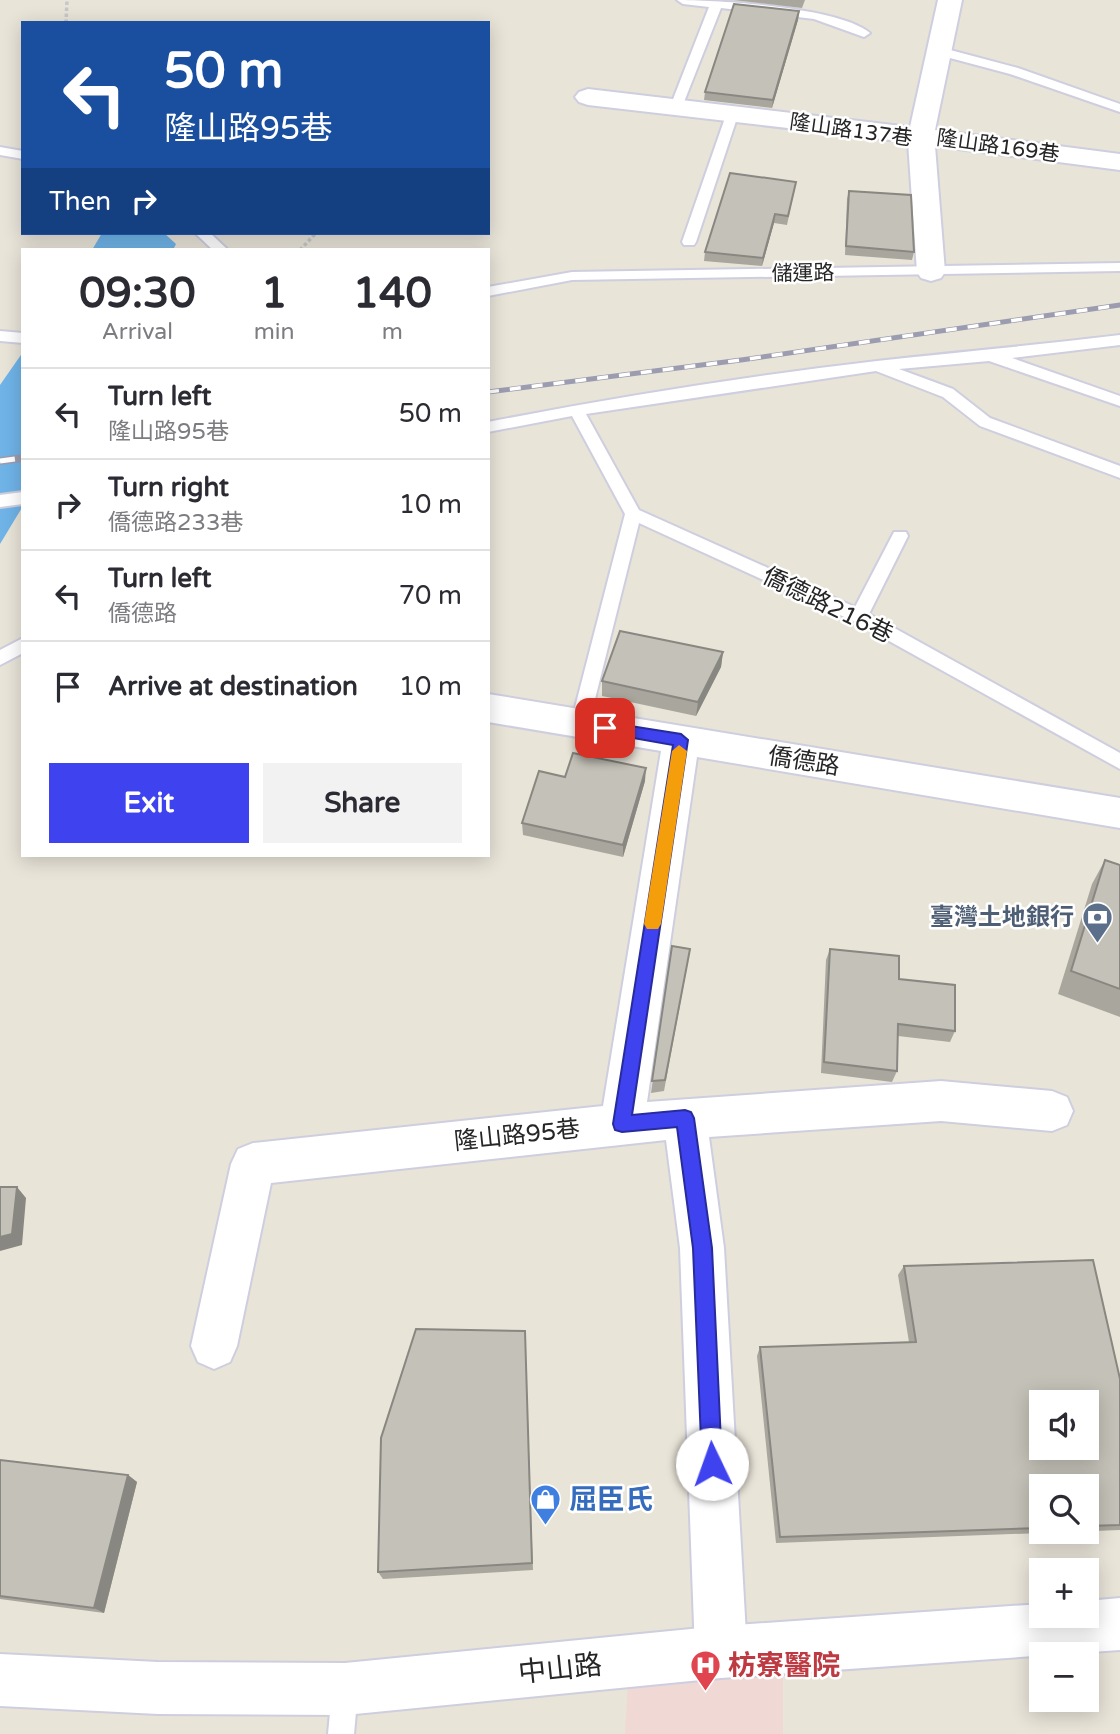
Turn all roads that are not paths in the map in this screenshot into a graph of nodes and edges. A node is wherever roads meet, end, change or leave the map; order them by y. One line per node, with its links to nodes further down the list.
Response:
1 (683, 0): 3 (lane)
2 (950, 0): 5 (street, 隆山路169巷)
3 (717, 2): 4 (lane); 7 (lane)
4 (864, 33)
5 (939, 51): 8 (lane); 10 (street, 隆山路169巷)
6 (588, 97): 7 (street, 隆山路137巷)
7 (677, 107): 9 (street, 隆山路137巷)
8 (1120, 108)
9 (732, 115): 10 (street, 隆山路137巷); 15 (lane)
10 (921, 135): 13 (street, 隆山路169巷); 18 (street, 隆山路137巷)
11 (0, 152): 12 (lane)
12 (21, 155)
13 (1120, 162)
14 (204, 235): 16 (lane)
15 (689, 242)
16 (219, 248)
17 (1120, 267): 18 (lane, 儲運路)
18 (931, 272): 19 (lane, 儲運路)
19 (490, 292)
20 (0, 336): 21 (lane)
21 (21, 338)
22 (1120, 340): 23 (lane)
23 (992, 356): 24 (lane); 25 (lane)
24 (877, 366): 26 (lane); 28 (lane)
25 (1120, 401)
26 (578, 412): 27 (lane); 31 (lane)
27 (490, 427)
28 (1120, 472)
29 (21, 498): 30 (lane)
30 (0, 501)
31 (633, 514): 33 (lane, 僑德路216巷); 37 (lane)
32 (900, 536): 33 (lane)
33 (859, 616): 39 (lane, 僑德路216巷)
34 (21, 645): 35 (lane)
35 (0, 658)
36 (490, 708): 37 (street, 僑德路)
37 (580, 723): 38 (street, 僑德路)
38 (681, 740): 40 (street, 僑德路); 43 (street)
39 (1120, 762)
40 (1120, 813)
41 (1052, 1111): 42 (street, 隆山路95巷)
42 (685, 1118): 43 (street, 隆山路95巷); 46 (street)
43 (622, 1124): 44 (street, 隆山路95巷)
44 (214, 1346)
45 (1120, 1624): 46 (street, 中山路)
46 (721, 1652): 48 (street, 中山路)
47 (0, 1680): 48 (street, 中山路)
48 (343, 1712)

